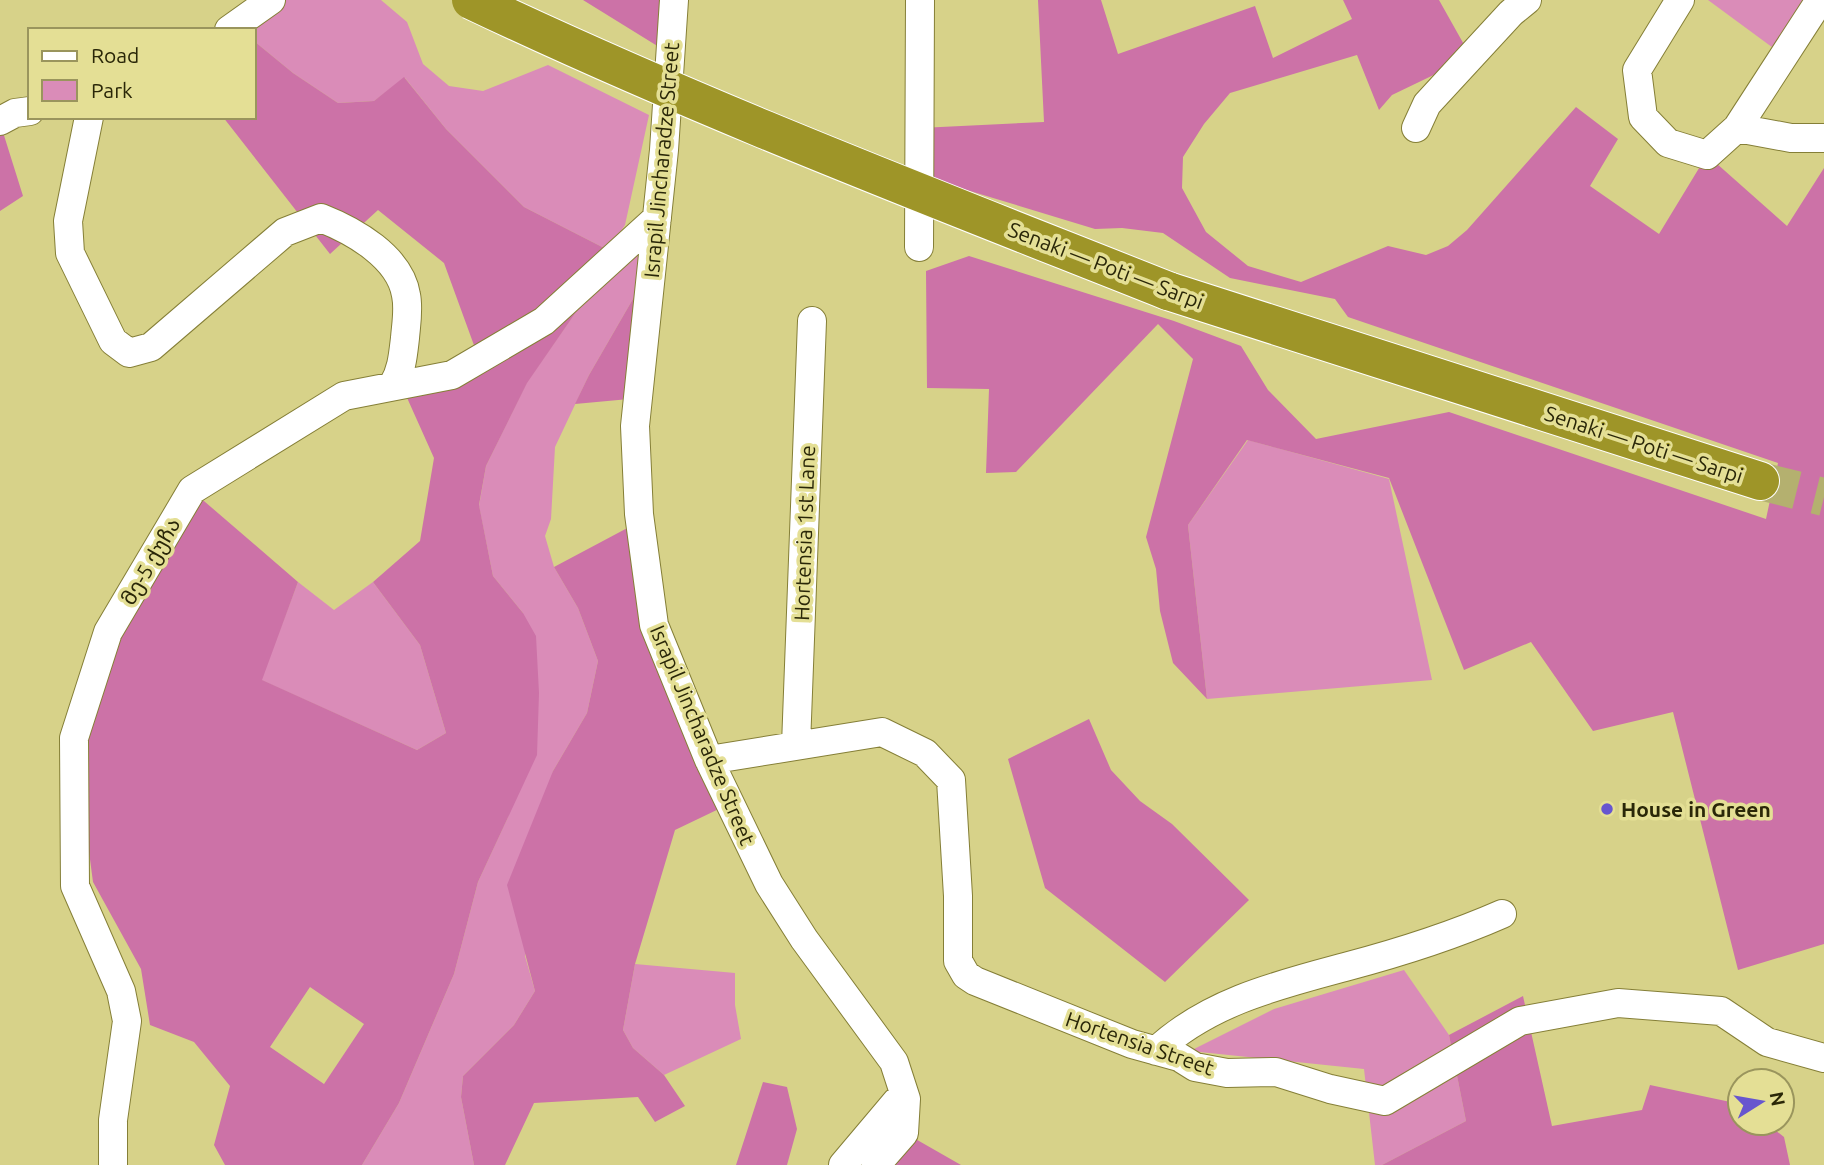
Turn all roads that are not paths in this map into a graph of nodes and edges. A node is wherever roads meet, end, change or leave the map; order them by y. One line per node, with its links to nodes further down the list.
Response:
1 (271, 0): 8 (street)
2 (471, 0): 19 (highway, Senaki — Poti — Sarpi, bridge)
3 (674, 0): 15 (street, Israpil Jincharadze Street)
4 (920, 0): 16 (street)
5 (1527, 0): 12 (street)
6 (1680, 0): 13 (street)
7 (1820, 0): 13 (street)
8 (232, 28)
9 (28, 111): 11 (street)
10 (89, 119): 18 (street)
11 (0, 121)
12 (1416, 128)
13 (1737, 128): 14 (street)
14 (1824, 138)
15 (657, 218): 18 (street, მე-5 ქუჩა); 21 (street, Israpil Jincharadze Street)
16 (919, 247)
17 (812, 321): 20 (street, Hortensia 1st Lane)
18 (393, 385): 26 (street, მე-5 ქუჩა)
19 (1760, 481)
20 (796, 746): 21 (street, Hortensia Street); 23 (street, Hortensia Street)
21 (709, 760): 25 (street, Israpil Jincharadze Street)
22 (1503, 914): 23 (street)
23 (1156, 1051): 24 (street, Hortensia Street)
24 (1824, 1058)
25 (906, 1099): 27 (street); 28 (street, Israpil Jincharadze Street)
26 (113, 1165)
27 (844, 1165)
28 (876, 1165)

